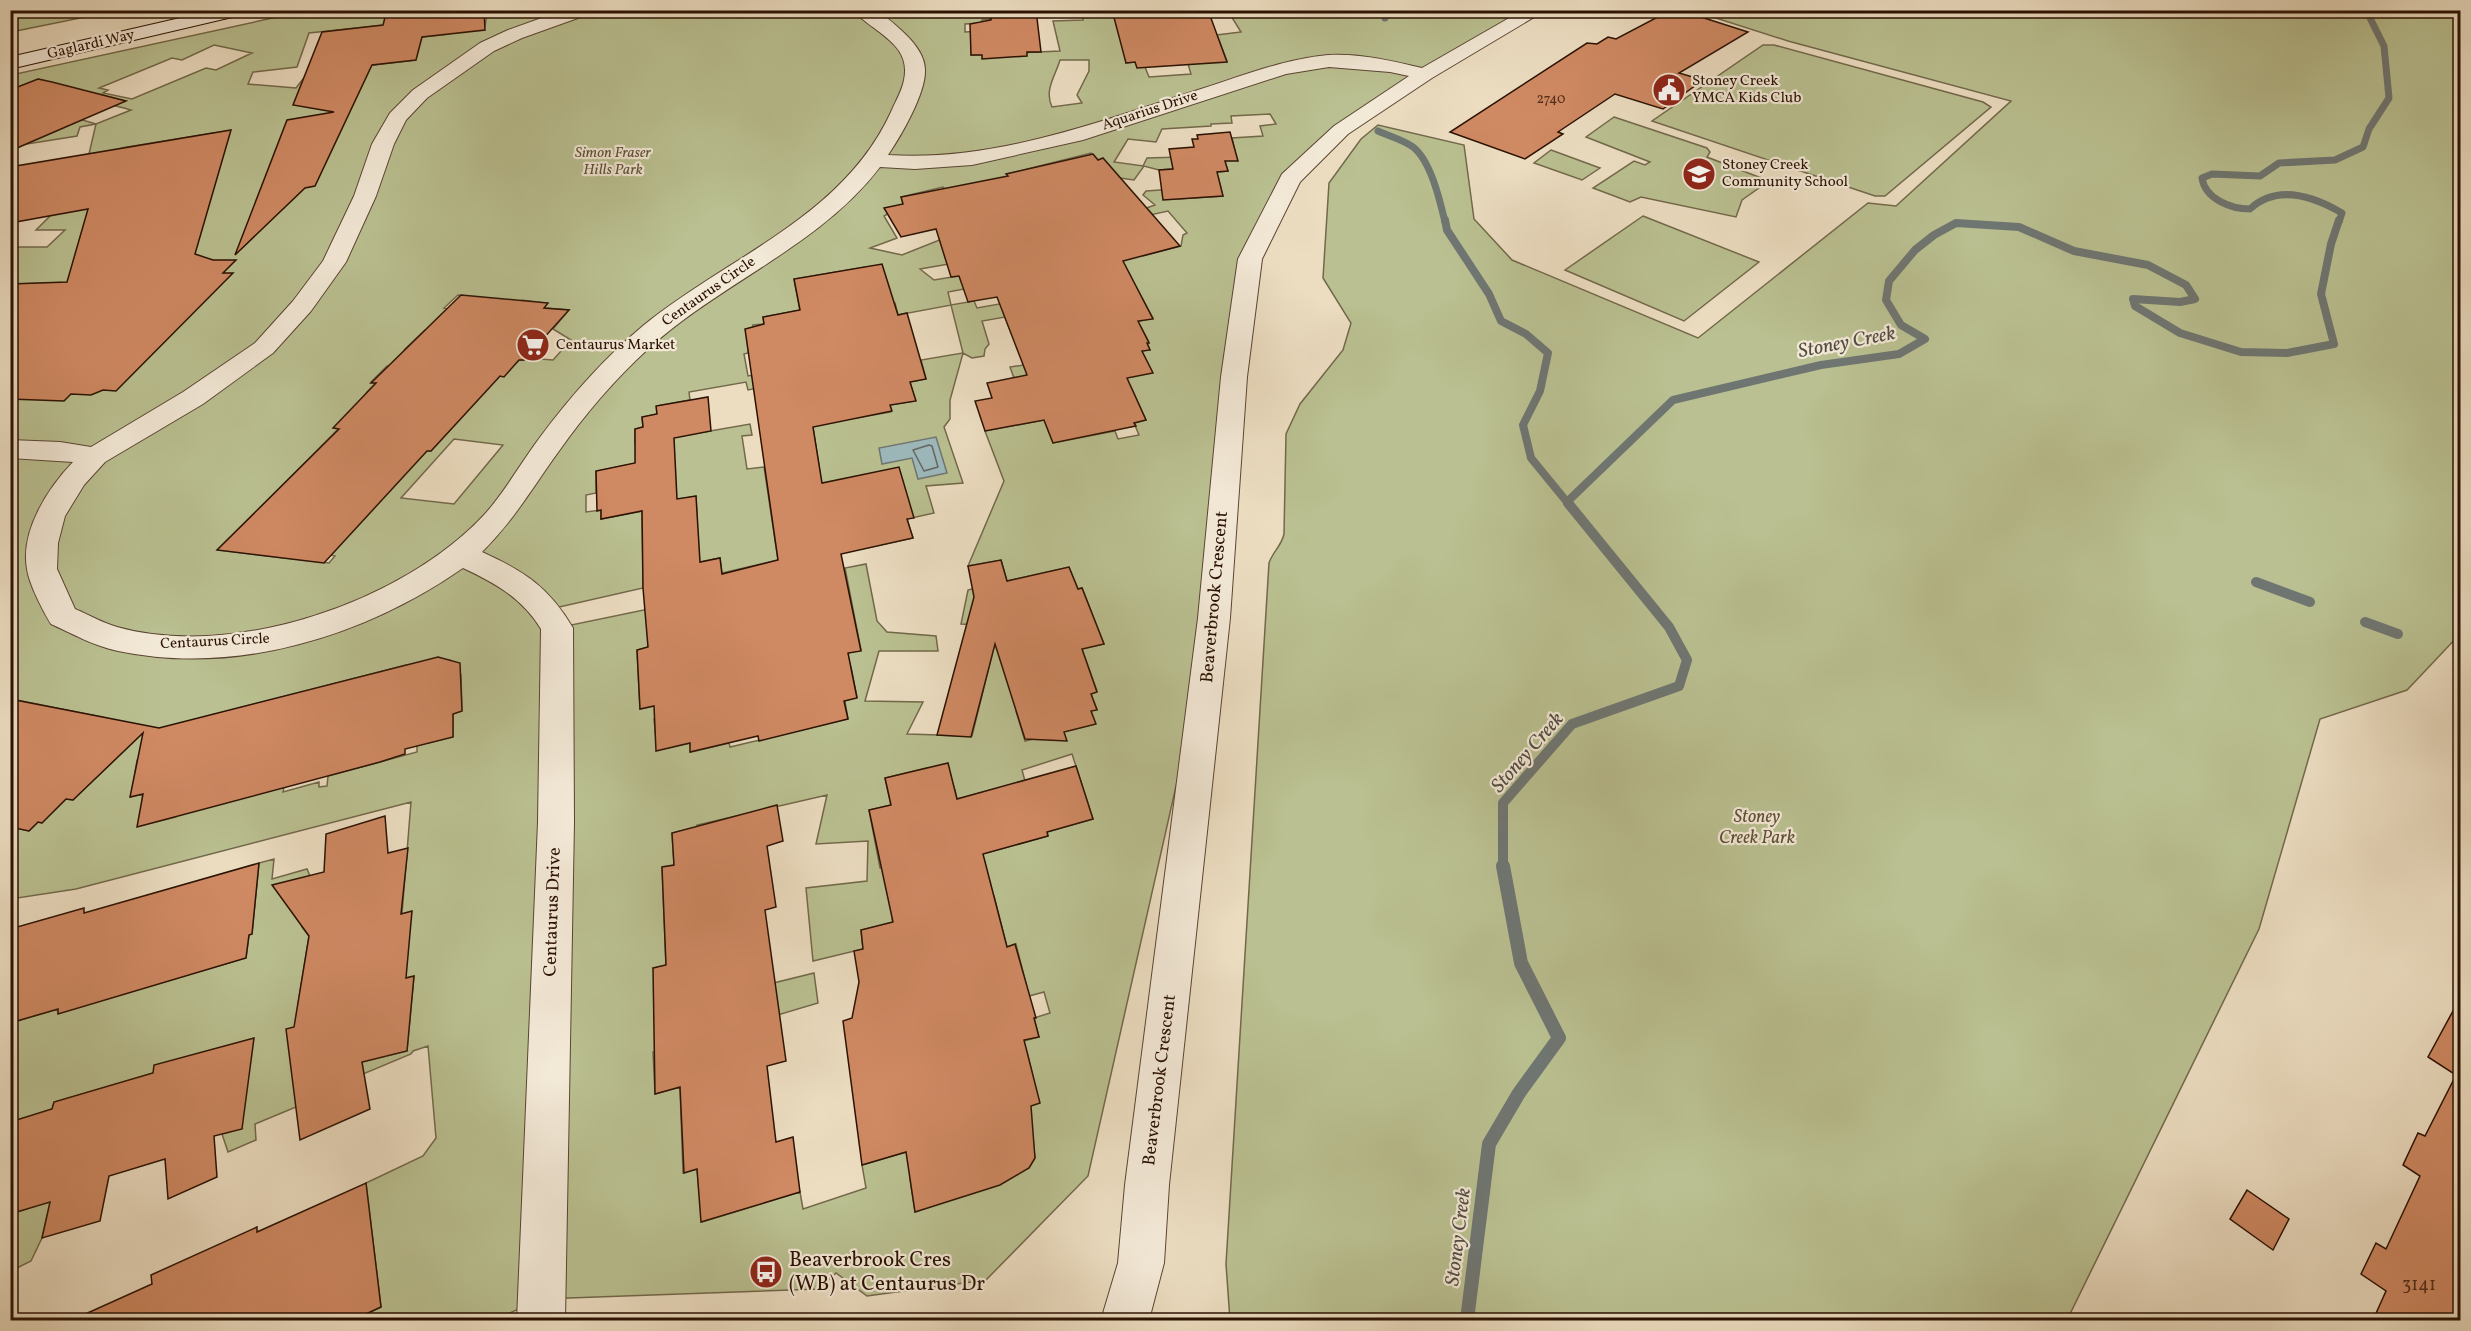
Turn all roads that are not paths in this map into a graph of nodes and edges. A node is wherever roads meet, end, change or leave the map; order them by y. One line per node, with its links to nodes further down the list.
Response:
1 (184, 10): 6 (street, Gaglardi Way)
2 (241, 10): 7 (street, Gaglardi Way)
3 (583, 10): 11 (street, Centaurus Circle)
4 (862, 10): 9 (street, Centaurus Circle)
5 (1537, 10): 8 (street, Beaverbrook Crescent)
6 (10, 48)
7 (10, 63)
8 (1425, 74): 9 (street, Aquarius Drive); 14 (street, Beaverbrook Crescent)
9 (874, 160): 12 (street, Centaurus Circle)
10 (10, 449): 11 (street)
11 (95, 456): 12 (street, Centaurus Circle)
12 (460, 554): 13 (street, Centaurus Drive)
13 (541, 1320)
14 (1125, 1320)

